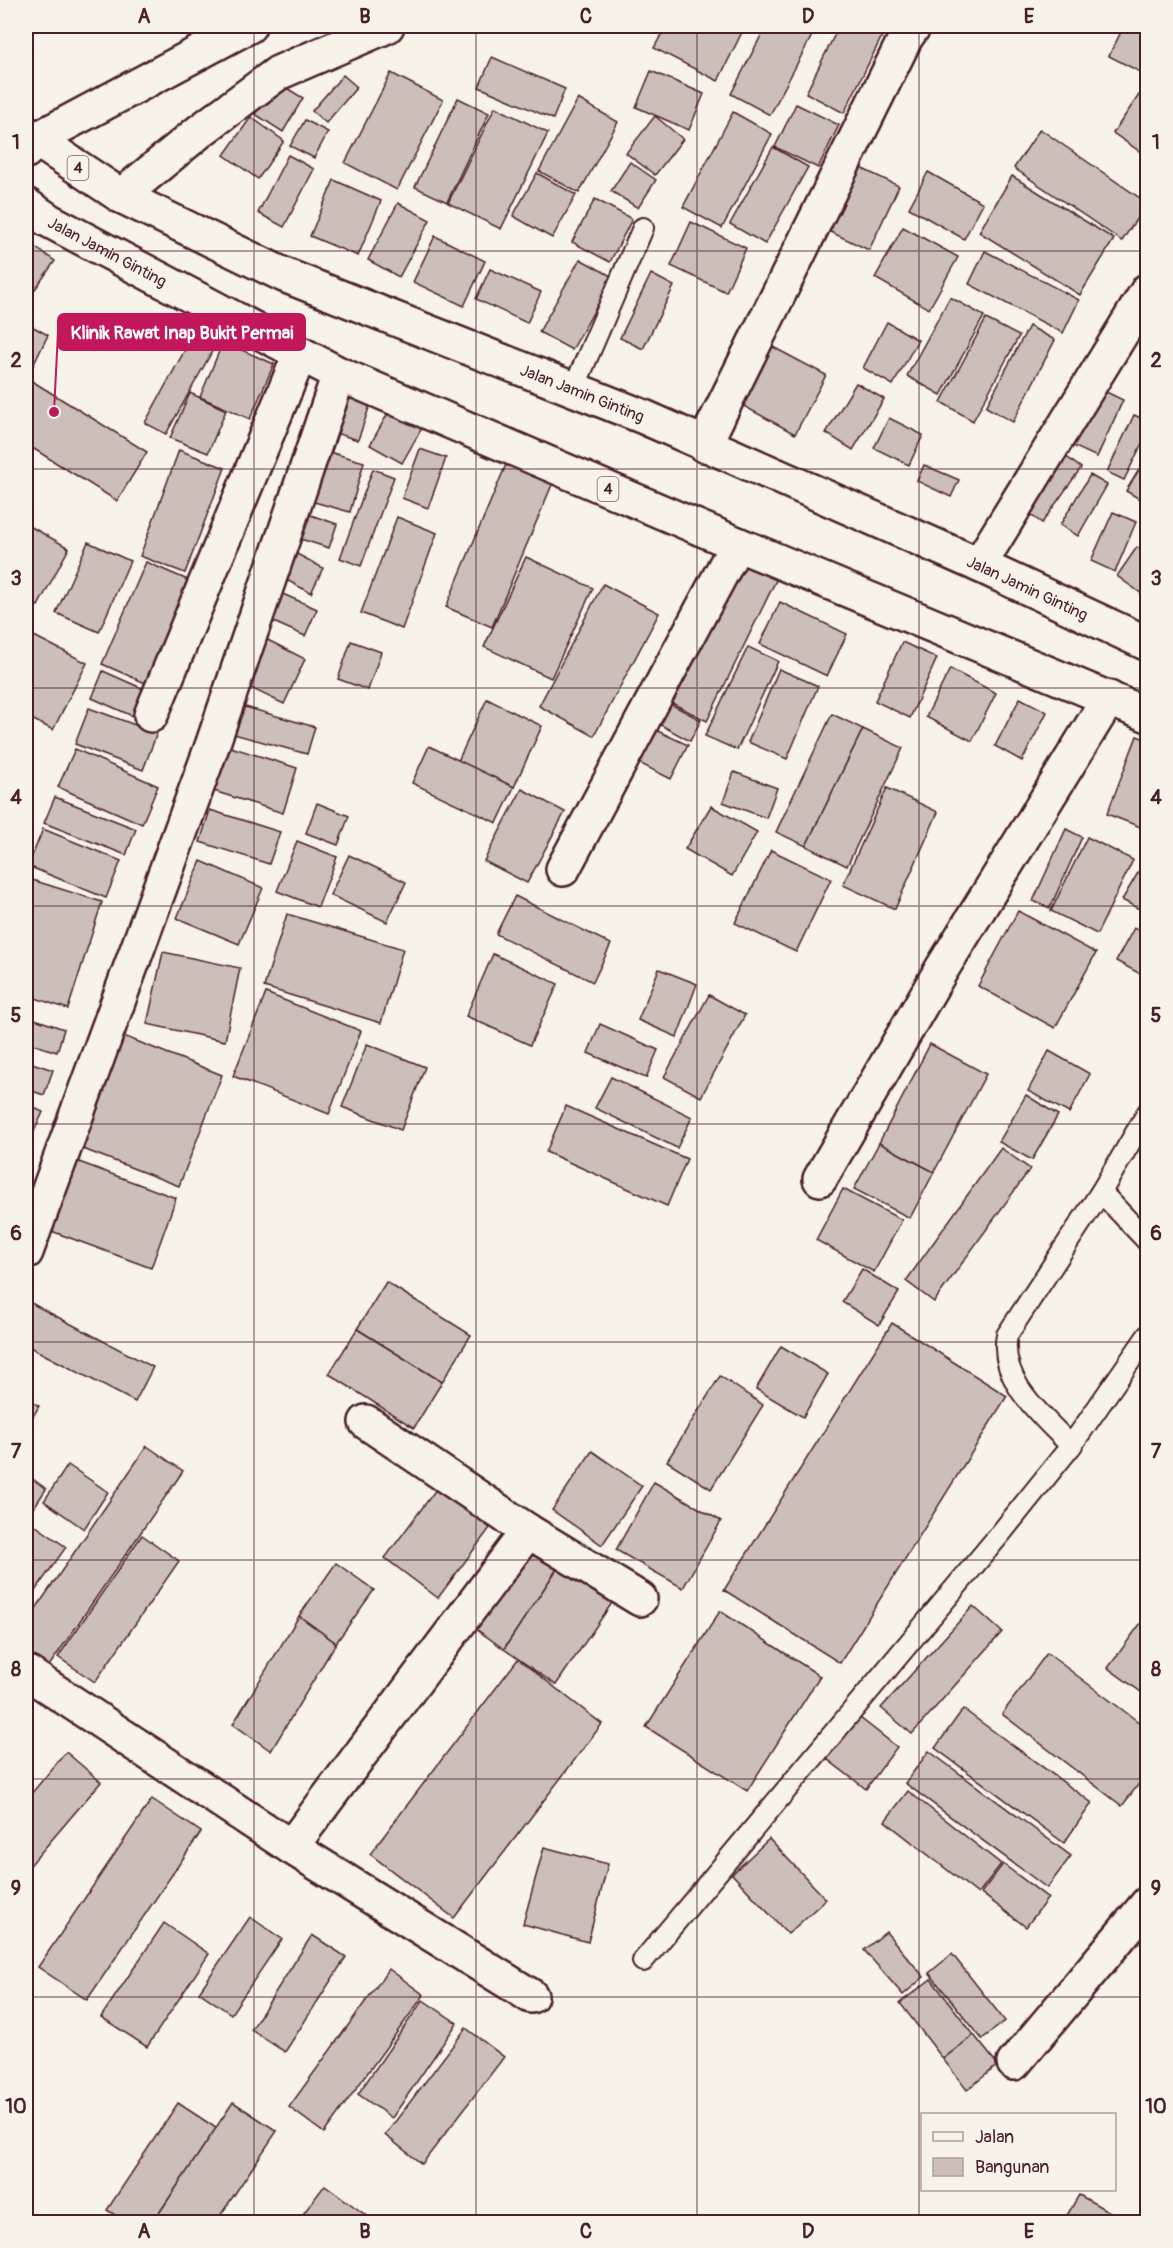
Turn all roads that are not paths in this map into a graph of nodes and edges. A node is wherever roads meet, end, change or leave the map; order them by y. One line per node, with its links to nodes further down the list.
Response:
1 (249, 26): 4 (main road)
2 (387, 26): 5 (main road)
3 (914, 26): 12 (main road)
4 (29, 141): 5 (main road, Jalan Jamin Ginting / 4)
5 (121, 196): 11 (main road, Jalan Jamin Ginting / 4)
6 (26, 205): 9 (main road, Jalan Jamin Ginting / 4)
7 (643, 228): 11 (lane)
8 (1148, 290): 14 (main road)
9 (300, 354): 10 (main road, Jalan Jamin Ginting / 4); 17 (main road)
10 (339, 374): 13 (main road, Jalan Jamin Ginting / 4); 24 (main road)
11 (574, 388): 12 (main road, Jalan Jamin Ginting / 4)
12 (704, 445): 14 (main road, Jalan Jamin Ginting / 4)
13 (737, 544): 16 (main road, Jalan Jamin Ginting / 4); 19 (main road)
14 (979, 565): 15 (main road, Jalan Jamin Ginting / 4)
15 (1148, 644)
16 (1109, 698): 18 (main road, Jalan Jamin Ginting / 4); 21 (main road)
17 (151, 715)
18 (1148, 716)
19 (563, 869)
20 (1148, 1112): 22 (lane)
21 (820, 1179)
22 (1101, 1192): 23 (lane); 27 (lane)
23 (1148, 1242)
24 (26, 1252)
25 (1148, 1335): 27 (lane)
26 (366, 1422): 28 (main road)
27 (1071, 1446): 33 (lane)
28 (528, 1531): 29 (main road); 31 (main road)
29 (640, 1599)
30 (26, 1672): 31 (main road)
31 (291, 1847): 34 (main road)
32 (1148, 1903): 35 (main road)
33 (644, 1961)
34 (531, 1996)
35 (1014, 2063)

